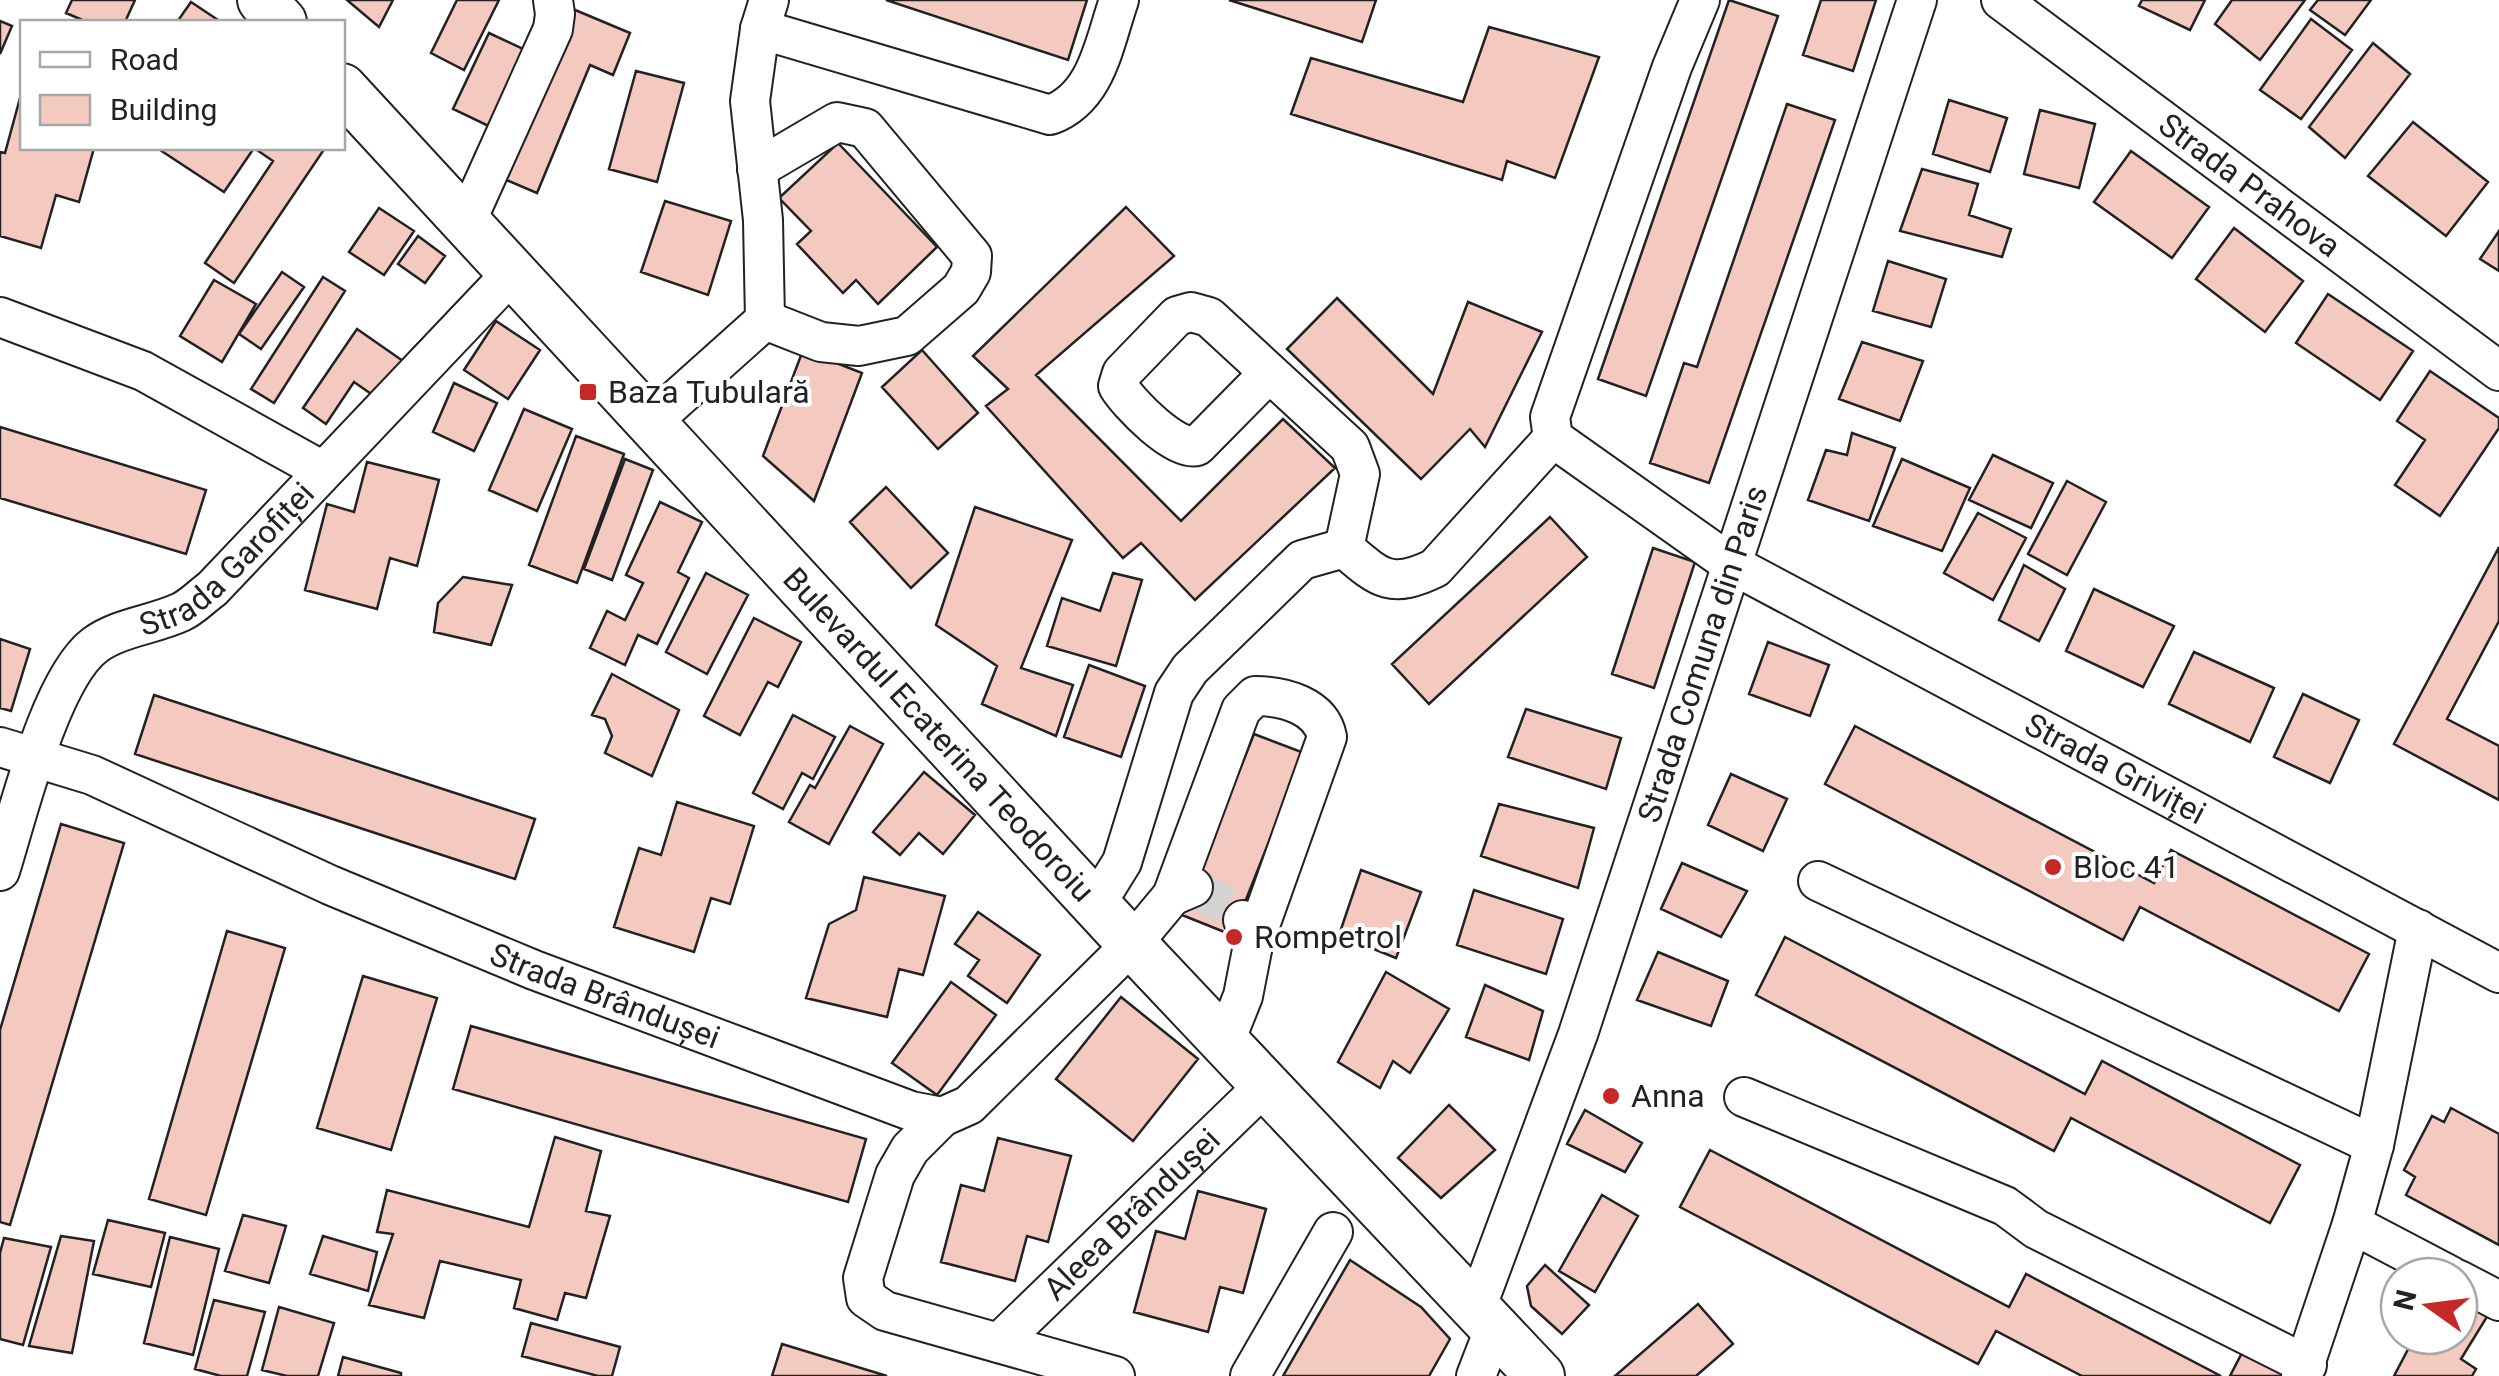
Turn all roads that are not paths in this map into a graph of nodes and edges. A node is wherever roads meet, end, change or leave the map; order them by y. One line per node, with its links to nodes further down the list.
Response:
1 (262, 0): 8 (main road)
2 (552, 0): 11 (street)
3 (1118, 0): 7 (street)
4 (1700, 0): 18 (street)
5 (1917, 0): 21 (street, Strada Comuna din Paris)
6 (2001, 0): 15 (street, Strada Prahova)
7 (764, 14): 10 (street)
8 (280, 20)
9 (345, 91): 11 (main road, Bulevardul Ecaterina Teodoroiu)
10 (757, 169): 14 (street); 14 (street)
11 (466, 222): 12 (main road, Bulevardul Ecaterina Teodoroiu)
12 (512, 273): 17 (main road, Bulevardul Ecaterina Teodoroiu); 19 (street, Strada Garofiței)
13 (0, 317): 19 (street)
14 (764, 320): 17 (street)
15 (2499, 372)
16 (1269, 373): 20 (street)
17 (650, 423): 26 (main road, Bulevardul Ecaterina Teodoroiu)
18 (1554, 438): 20 (street); 21 (street, Strada Griviței)
19 (324, 472): 23 (street, Strada Garofiței)
20 (1344, 548): 26 (street)
21 (1731, 564): 27 (street, Strada Griviței); 38 (street, Strada Comuna din Paris)
22 (0, 746): 23 (street, Strada Brândușei)
23 (37, 757): 24 (street, Strada Garofiței); 33 (street, Strada Brândușei)
24 (0, 871)
25 (1818, 880): 34 (street)
26 (1096, 904): 28 (main road, Bulevardul Ecaterina Teodoroiu)
27 (2418, 928): 29 (street, Strada Griviței); 34 (street)
28 (1132, 944): 30 (main road, Bulevardul Ecaterina Teodoroiu); 30 (street); 33 (street)
29 (2499, 973)
30 (1225, 1041): 31 (main road, Bulevardul Ecaterina Teodoroiu)
31 (1265, 1085): 38 (main road, Bulevardul Ecaterina Teodoroiu); 39 (street, Aleea Brândușei)
32 (1744, 1097): 40 (street)
33 (942, 1117): 39 (street)
34 (2374, 1145): 35 (street)
35 (2352, 1224): 37 (street); 40 (street)
36 (1333, 1232): 42 (street)
37 (2413, 1256)
38 (1486, 1316): 43 (street, Strada Comuna din Paris); 44 (main road, Bulevardul Ecaterina Teodoroiu)
39 (999, 1344): 41 (street)
40 (2304, 1370)
41 (1116, 1376)
42 (1250, 1376)
43 (1476, 1376)
44 (1540, 1376)

